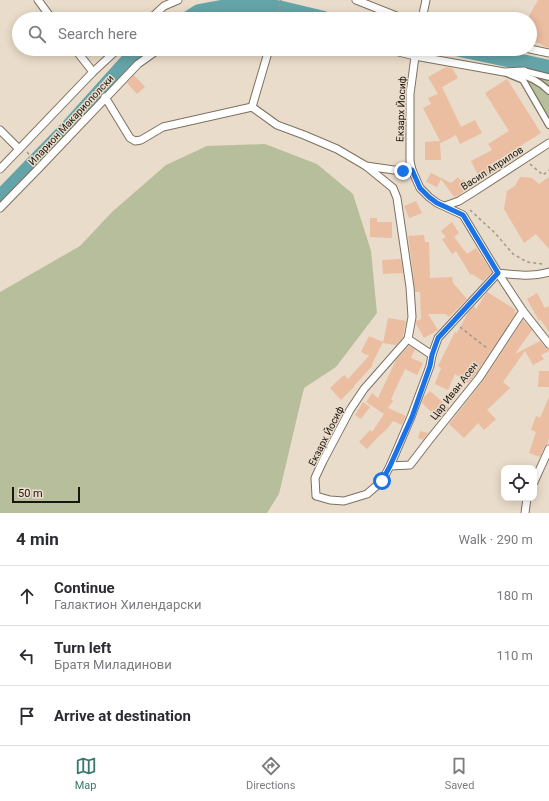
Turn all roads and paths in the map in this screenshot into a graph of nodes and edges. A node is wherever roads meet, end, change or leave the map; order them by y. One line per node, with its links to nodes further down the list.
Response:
1 (38, 0): 6 (street)
2 (178, 0): 7 (street)
3 (281, 0): 8 (path)
4 (356, 0): 9 (street)
5 (426, 0): 10 (street)
6 (47, 12)
7 (158, 12)
8 (278, 12)
9 (386, 12)
10 (423, 12)
11 (537, 50): 12 (street)
12 (549, 53)
13 (80, 56): 20 (street)
14 (110, 56): 20 (street, Иларион Макариополски)
15 (149, 56): 24 (street, Иларион Макариополски)
16 (267, 56): 25 (street)
17 (415, 56): 34 (street, Екзарх Йосиф)
18 (433, 56): 21 (street)
19 (524, 71): 21 (street); 22 (street)
20 (93, 72): 29 (street, Иларион Макариополски)
21 (504, 72): 23 (street); 26 (street)
22 (549, 77)
23 (549, 91)
24 (105, 97): 25 (street); 37 (street, Иларион Макариополски)
25 (252, 107): 32 (street)
26 (549, 125)
27 (0, 130): 29 (street)
28 (549, 143): 31 (street, Васил Априлов)
29 (22, 150): 30 (path); 33 (street, Иларион Макариополски)
30 (36, 163)
31 (518, 163): 35 (path); 36 (street, Васил Априлов)
32 (366, 166): 34 (street); 44 (street)
33 (0, 168)
34 (412, 170): 36 (street, Екзарх Йосиф)
35 (549, 170)
36 (444, 206): 41 (street, Екзарх Йосиф)
37 (0, 208)
38 (470, 210): 39 (path)
39 (549, 264)
40 (549, 272): 41 (street)
41 (498, 273): 42 (street, Екзарх Йосиф); 43 (street)
42 (523, 311): 45 (street, Екзарх Йосиф); 46 (street, Цар Иван Асен)
43 (453, 322): 46 (path); 47 (street)
44 (408, 339): 47 (street); 49 (street, Екзарх Йосиф)
45 (549, 344)
46 (495, 354): 49 (street, Цар Иван Асен)
47 (432, 355): 49 (street)
48 (549, 449): 50 (street)
49 (390, 466)
50 (537, 475)
51 (527, 501): 52 (street)
52 (525, 513)

